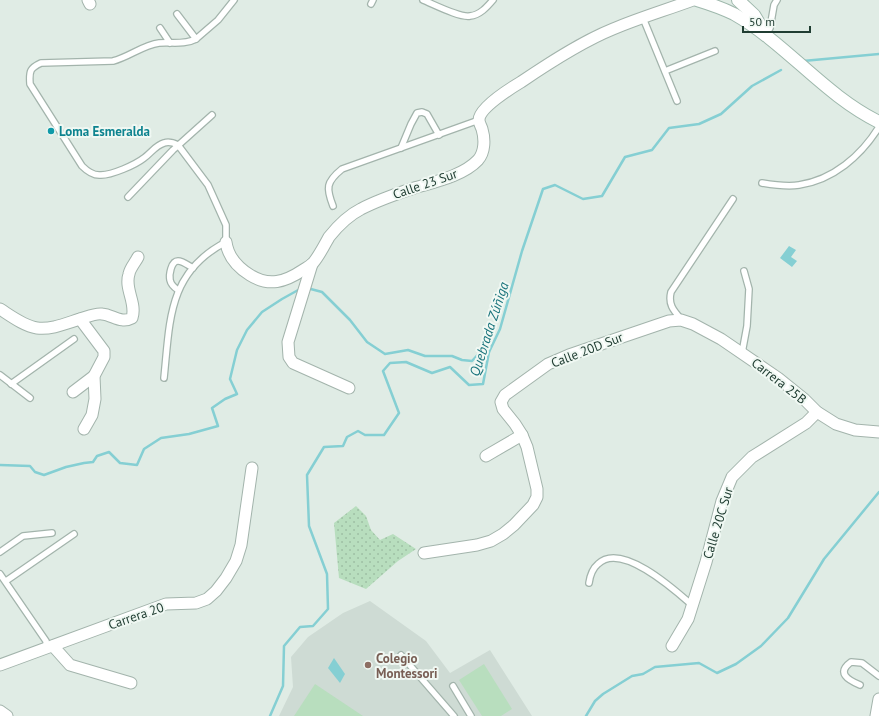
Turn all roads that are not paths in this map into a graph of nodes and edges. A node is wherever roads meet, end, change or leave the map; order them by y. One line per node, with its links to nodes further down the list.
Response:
1 (234, 0): 12 (lane)
2 (423, 0): 3 (lane)
3 (493, 0)
4 (693, 0): 9 (street)
5 (697, 0): 11 (street)
6 (738, 0): 11 (street)
7 (777, 0): 11 (lane)
8 (177, 14): 12 (lane)
9 (643, 18): 15 (lane); 18 (street)
10 (160, 28): 13 (lane)
11 (766, 36): 19 (street)
12 (196, 39): 13 (lane)
13 (170, 43): 22 (lane)
14 (715, 51): 15 (lane)
15 (665, 71): 16 (lane)
16 (677, 101)
17 (212, 115): 22 (lane)
18 (479, 120): 21 (lane); 30 (street, Calle 23 Sur)
19 (879, 122)
20 (879, 127): 24 (lane)
21 (439, 135): 23 (lane); 23 (lane)
22 (178, 145): 25 (lane); 28 (lane)
23 (401, 148): 27 (lane)
24 (762, 183)
25 (128, 198)
26 (733, 199): 36 (lane)
27 (333, 206)
28 (226, 242): 30 (street, Calle 23 Sur); 31 (lane)
29 (138, 257): 35 (street)
30 (312, 264): 43 (street)
31 (193, 268): 33 (lane); 33 (lane)
32 (744, 271): 38 (lane)
33 (178, 290): 41 (lane)
34 (0, 310): 35 (street)
35 (80, 319): 40 (street)
36 (681, 320): 38 (street, Carrera 25B); 49 (street, Calle 20D Sur)
37 (74, 339): 42 (lane)
38 (742, 353): 46 (street, Carrera 25B)
39 (0, 375): 42 (lane)
40 (94, 376): 44 (street); 47 (street)
41 (164, 378)
42 (11, 384): 45 (lane)
43 (349, 388)
44 (72, 392)
45 (30, 398)
46 (817, 412): 48 (street, Carrera 25B); 59 (street, Calle 20C Sur)
47 (84, 429)
48 (879, 432)
49 (522, 435): 50 (street); 55 (street, Calle 20D Sur)
50 (486, 456)
51 (252, 468): 61 (street, Carrera 20)
52 (52, 533): 54 (lane)
53 (74, 534): 57 (lane)
54 (0, 552)
55 (424, 553)
56 (0, 574): 57 (lane)
57 (6, 581): 61 (lane)
58 (588, 583): 59 (lane)
59 (692, 605): 60 (street, Calle 20C Sur)
60 (672, 646)
61 (50, 647): 63 (street, Carrera 20); 65 (street)
62 (401, 655): 71 (lane)
63 (0, 665)
64 (879, 676): 66 (lane)
65 (131, 683)
66 (860, 685)
67 (453, 686): 72 (lane)
68 (879, 699): 73 (street)
69 (0, 711): 70 (street)
70 (8, 716)
71 (454, 716)
72 (471, 716)
73 (876, 716)

